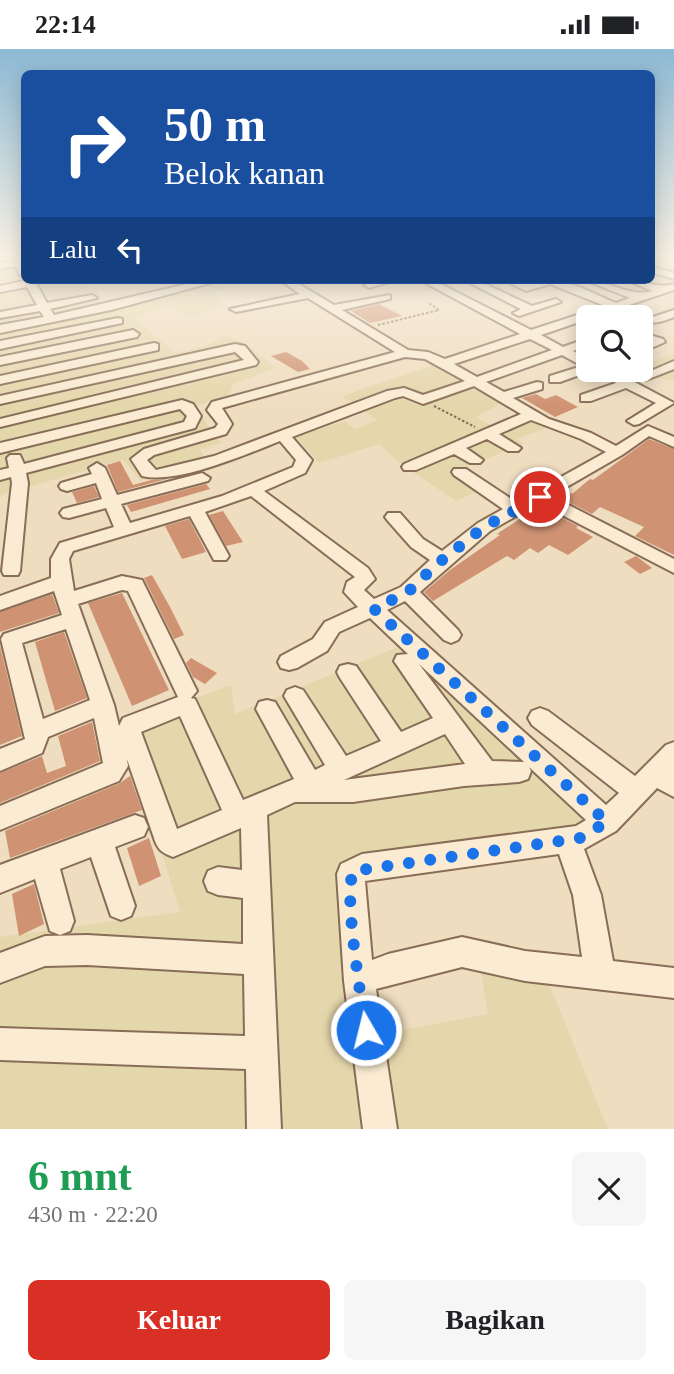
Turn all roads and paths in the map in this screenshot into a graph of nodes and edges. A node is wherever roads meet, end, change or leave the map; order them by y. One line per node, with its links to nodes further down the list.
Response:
1 (47, 306): 10 (street)
2 (107, 306): 17 (street)
3 (250, 306): 11 (street)
4 (328, 306): 12 (street)
5 (344, 306): 12 (street)
6 (434, 306): 21 (path)
7 (477, 306): 26 (street)
8 (525, 306): 13 (street)
9 (540, 306): 13 (street)
10 (44, 307): 16 (street); 17 (street)
11 (236, 309)
12 (332, 309): 21 (street)
13 (530, 309): 15 (street)
14 (673, 312): 20 (street)
15 (518, 313)
16 (0, 315)
17 (51, 320): 23 (street)
18 (118, 321): 22 (street)
19 (576, 321): 26 (street)
20 (653, 321): 24 (street)
21 (361, 327): 36 (street)
22 (82, 328): 28 (street); 31 (street)
23 (0, 329)
24 (674, 330)
25 (133, 334): 28 (street)
26 (534, 335): 35 (street); 40 (street)
27 (653, 340): 29 (street)
28 (92, 342): 37 (street); 39 (street)
29 (659, 342): 30 (street); 34 (street)
30 (653, 344)
31 (0, 345)
32 (576, 346): 35 (street)
33 (153, 347): 37 (street)
34 (674, 348)
35 (564, 351): 38 (street); 47 (street)
36 (405, 352): 40 (street); 61 (street)
37 (101, 358): 44 (street); 46 (street)
38 (576, 358)
39 (0, 361)
40 (444, 363): 47 (street)
41 (673, 366): 43 (street)
42 (576, 371): 45 (street)
43 (653, 373)
44 (112, 375): 50 (street); 50 (street); 53 (street)
45 (555, 379)
46 (0, 380)
47 (475, 380): 51 (street); 54 (street)
48 (627, 383): 52 (street); 55 (street)
49 (537, 386): 51 (street)
50 (125, 394): 56 (street); 58 (street)
51 (503, 397): 57 (street)
52 (586, 398)
53 (0, 400)
54 (423, 400): 60 (path); 61 (street)
55 (670, 402): 59 (street)
56 (137, 414): 63 (street); 69 (street)
57 (533, 414): 60 (street); 66 (street)
58 (1, 421): 63 (street)
59 (634, 421)
60 (487, 433): 64 (street); 65 (street)
61 (284, 436): 74 (street)
62 (674, 443): 66 (street)
63 (5, 446): 69 (street)
64 (453, 447): 67 (street); 68 (street)
65 (513, 448)
66 (617, 452): 75 (street)
67 (475, 460)
68 (410, 467)
69 (19, 470): 71 (street); 85 (street)
70 (460, 472): 78 (street)
71 (0, 475)
72 (202, 478): 76 (street)
73 (67, 486): 76 (street)
74 (253, 490): 77 (street); 89 (street)
75 (540, 497): 78 (street); 84 (street)
76 (112, 502): 79 (street); 81 (street)
77 (195, 510): 81 (street); 82 (street)
78 (516, 510): 83 (street)
79 (69, 513)
80 (394, 517): 83 (street)
81 (124, 530): 87 (street)
82 (220, 556)
83 (442, 560): 86 (street)
84 (674, 567)
85 (11, 572)
86 (408, 592): 89 (street); 90 (street)
87 (67, 600): 88 (street); 91 (street); 95 (street); 97 (street)
88 (0, 603)
89 (374, 609): 92 (street); 111 (street)
90 (451, 635)
91 (6, 641): 101 (street)
92 (289, 661)
93 (405, 661): 100 (street)
94 (348, 672): 102 (street)
95 (186, 691)
96 (295, 696): 104 (street)
97 (103, 705): 101 (street); 110 (street)
98 (267, 709): 108 (street)
99 (540, 718): 107 (street)
100 (449, 722): 102 (street); 106 (street)
101 (36, 732): 103 (street)
102 (396, 745): 104 (street)
103 (0, 760)
104 (341, 769): 108 (street)
105 (519, 771): 106 (street)
106 (485, 772): 108 (street)
107 (660, 776): 111 (street)
108 (301, 788): 109 (street)
109 (246, 814): 109 (street); 118 (street)
110 (0, 818)
111 (607, 822): 114 (street)
112 (135, 827): 113 (street)
113 (99, 841): 115 (street); 119 (street)
114 (567, 841): 123 (street); 124 (street)
115 (45, 862): 116 (street); 120 (street)
116 (0, 879)
117 (218, 881): 118 (street)
118 (256, 885): 121 (street)
119 (121, 906)
120 (60, 921)
121 (259, 960): 122 (street); 127 (street)
122 (0, 968)
123 (600, 974): 124 (street); 125 (street)
124 (359, 981): 129 (street)
125 (674, 983)
126 (0, 1044): 127 (street)
127 (262, 1053): 128 (street)
128 (264, 1129)
129 (380, 1129)

